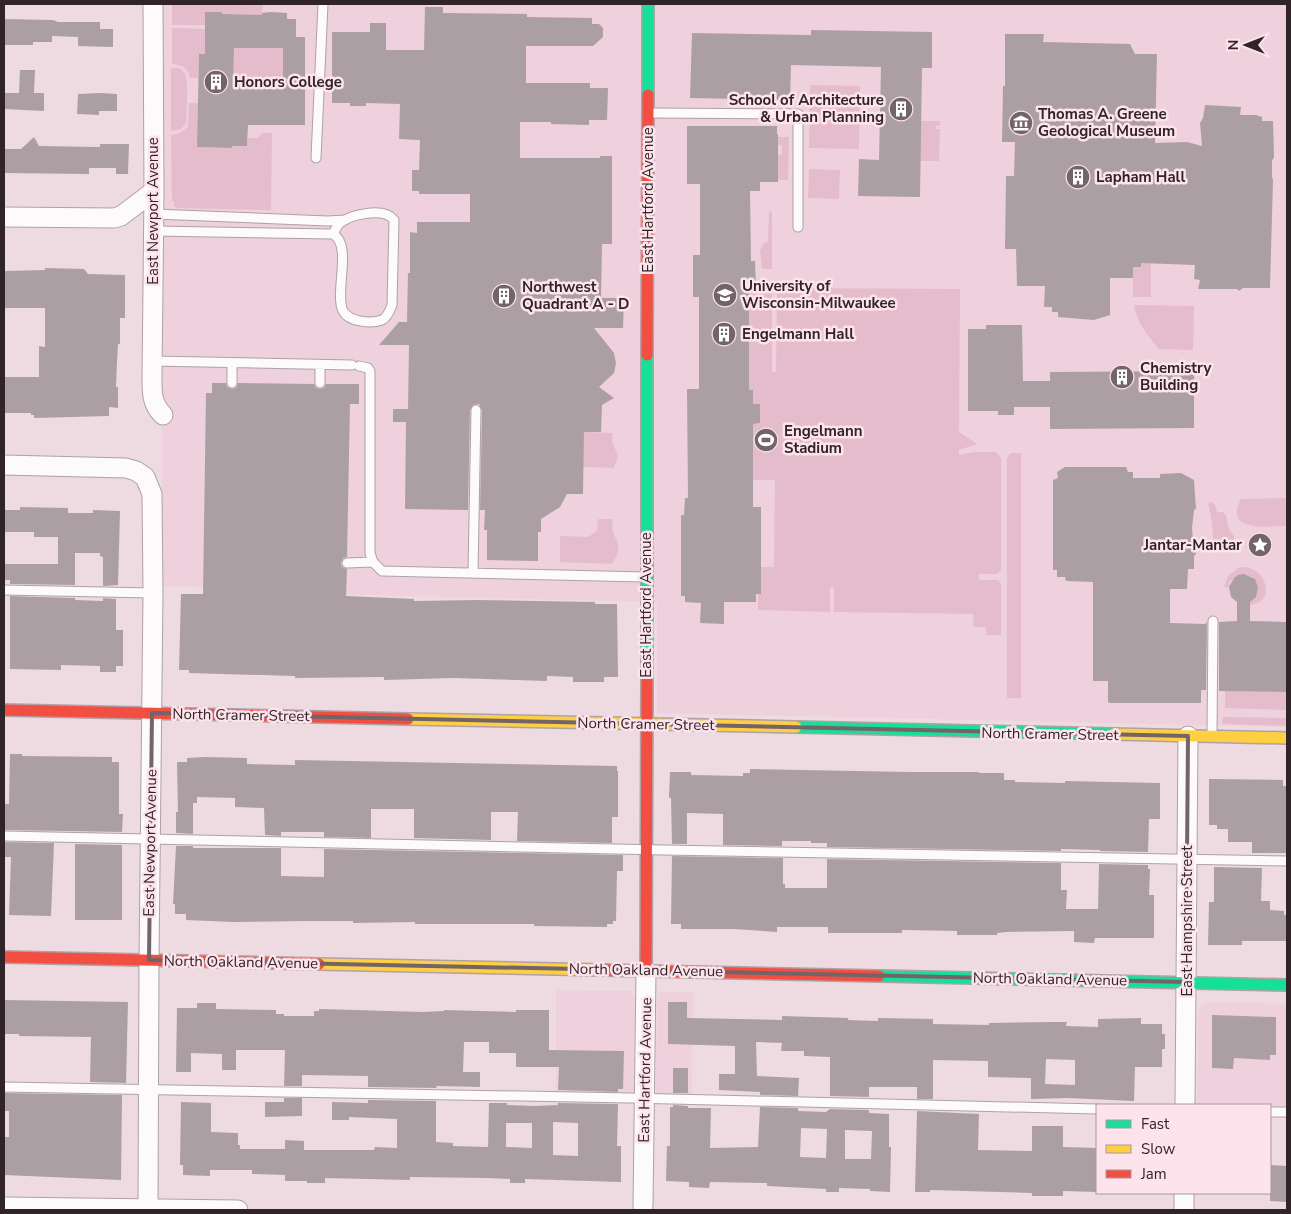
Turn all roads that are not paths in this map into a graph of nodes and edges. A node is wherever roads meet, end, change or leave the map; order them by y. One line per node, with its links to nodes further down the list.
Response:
1 (153, 4): 6 (street, East Newport Avenue)
2 (322, 4): 5 (lane)
3 (648, 4): 4 (street, East Hartford Avenue)
4 (648, 112): 10 (lane); 23 (street, East Hartford Avenue)
5 (316, 158)
6 (154, 191): 7 (street); 9 (street, East Newport Avenue)
7 (4, 217)
8 (345, 220): 9 (lane); 11 (lane); 11 (lane)
9 (154, 223): 11 (lane); 12 (street, East Newport Avenue)
10 (798, 227)
11 (333, 234)
12 (152, 361): 13 (lane); 18 (street, East Newport Avenue)
13 (232, 362): 14 (lane); 15 (lane)
14 (320, 365): 16 (lane); 20 (lane)
15 (232, 382)
16 (320, 383)
17 (476, 410): 22 (lane)
18 (163, 415)
19 (4, 465): 25 (street, East Newport Avenue)
20 (373, 562): 21 (lane); 22 (lane)
21 (347, 563)
22 (473, 573): 23 (lane)
23 (646, 577): 29 (street, East Hartford Avenue)
24 (4, 590): 25 (lane)
25 (153, 593): 28 (street, East Newport Avenue)
26 (1213, 622): 31 (lane)
27 (4, 710): 28 (street, North Cramer Street)
28 (152, 713): 29 (street, North Cramer Street); 34 (street, East Newport Avenue)
29 (646, 723): 30 (street, North Cramer Street); 35 (street, East Hartford Avenue)
30 (1188, 736): 31 (street, North Cramer Street); 36 (street, East Hampshire Street)
31 (1212, 737): 32 (street, North Cramer Street)
32 (1287, 738)
33 (4, 836): 34 (lane)
34 (150, 839): 35 (lane); 39 (street, East Newport Avenue)
35 (647, 850): 36 (lane); 40 (street, East Hartford Avenue)
36 (1187, 859): 37 (lane); 41 (street, East Hampshire Street)
37 (1287, 861)
38 (4, 957): 39 (street, North Oakland Avenue)
39 (149, 960): 40 (street, North Oakland Avenue); 44 (street, East Newport Avenue)
40 (646, 970): 41 (street, North Oakland Avenue); 45 (street, East Hartford Avenue)
41 (1186, 982): 42 (street, North Oakland Avenue); 46 (street, East Hampshire Street)
42 (1287, 984)
43 (4, 1087): 44 (lane)
44 (149, 1089): 45 (lane); 52 (street, East Newport Avenue)
45 (645, 1099): 47 (lane); 53 (street, East Hartford Avenue)
46 (1185, 1104)
47 (1096, 1109)
48 (1271, 1112): 49 (lane)
49 (1287, 1112)
50 (1184, 1194): 55 (street)
51 (4, 1207): 52 (street)
52 (148, 1209): 54 (street)
53 (643, 1209)
54 (238, 1210)
55 (1184, 1210)

